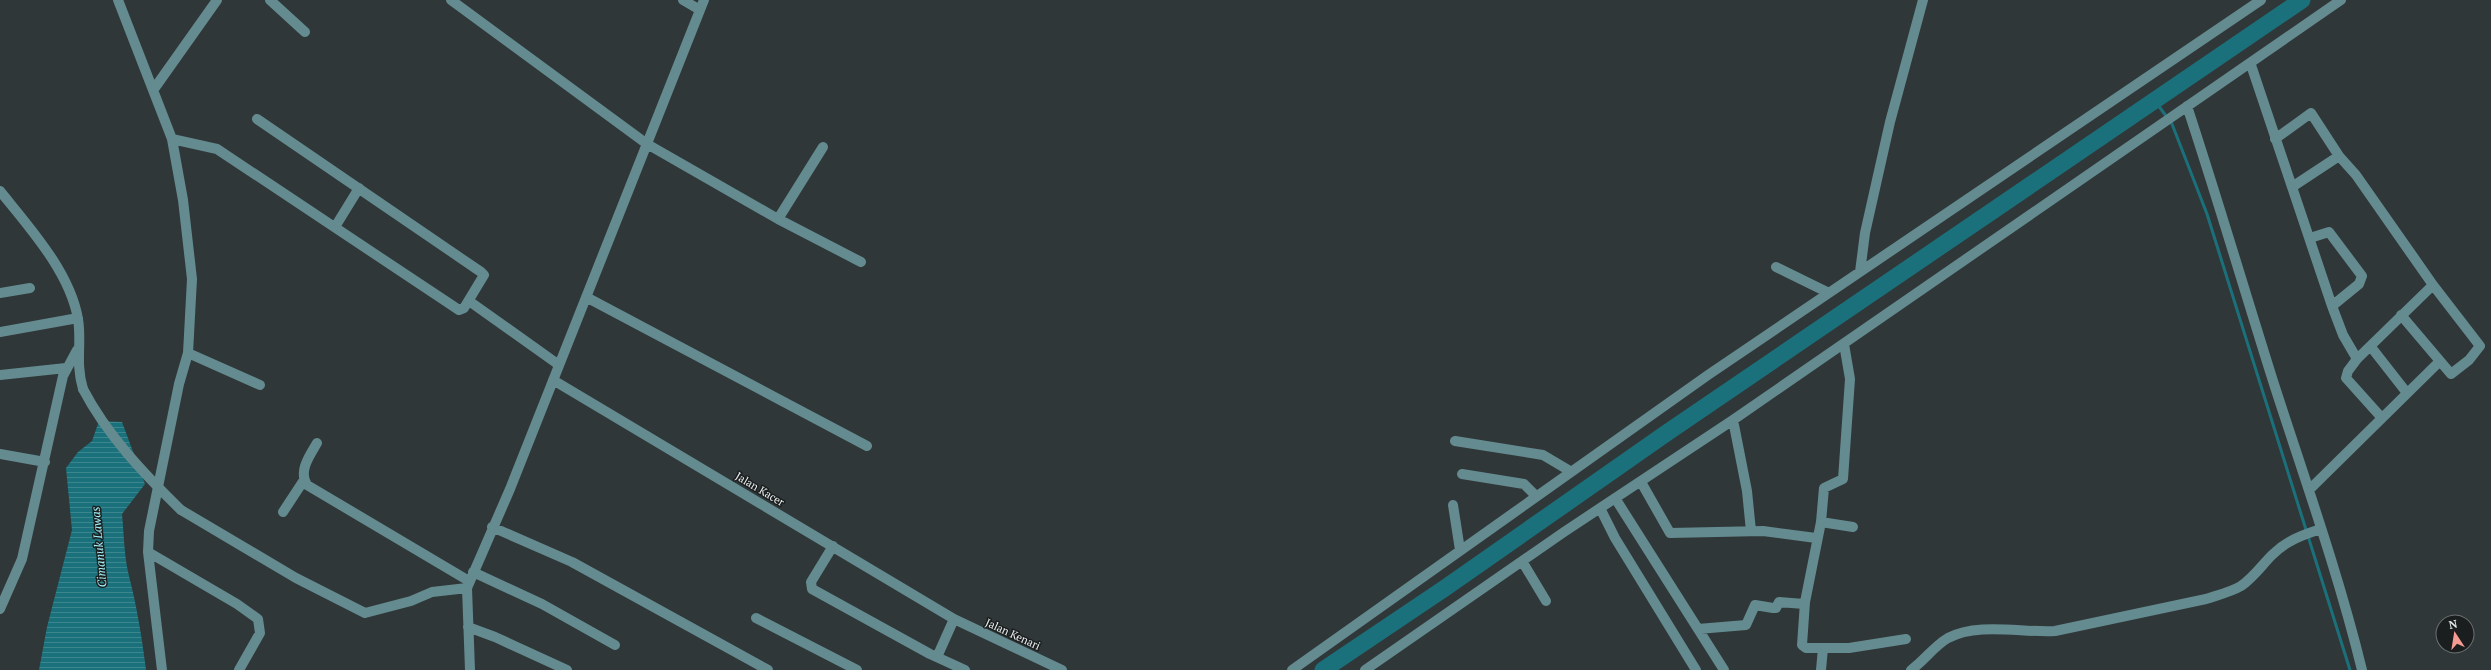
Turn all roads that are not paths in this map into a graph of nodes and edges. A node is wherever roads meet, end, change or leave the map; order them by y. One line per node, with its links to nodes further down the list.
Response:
1 (118, 0): 13 (street)
2 (217, 0): 13 (street)
3 (270, 0): 11 (street)
4 (683, 0): 10 (street)
5 (704, 0): 10 (street)
6 (1923, 0): 29 (street)
7 (2261, 0): 29 (street)
8 (2341, 0): 12 (street)
9 (454, 1): 18 (street)
10 (700, 10): 18 (street)
11 (305, 32)
12 (2251, 65): 14 (street); 17 (street)
13 (154, 89): 16 (street)
14 (2187, 106): 40 (street); 63 (street)
15 (256, 119): 22 (street)
16 (172, 139): 25 (street); 43 (street)
17 (2275, 139): 20 (street); 21 (street)
18 (647, 144): 24 (street); 34 (street)
19 (823, 147): 24 (street)
20 (2339, 156): 21 (street); 30 (street)
21 (2292, 187): 26 (street)
22 (359, 188): 25 (street); 35 (street)
23 (0, 192): 38 (street)
24 (778, 219): 27 (street)
25 (335, 228): 35 (street)
26 (2310, 238): 36 (street); 36 (street)
27 (861, 262)
28 (1776, 267): 33 (street)
29 (1860, 272): 33 (street)
30 (2433, 285): 37 (street); 45 (street)
31 (30, 288): 32 (street)
32 (0, 293)
33 (1829, 293): 59 (street)
34 (586, 297): 46 (street); 56 (street)
35 (469, 301): 46 (street)
36 (2332, 306): 44 (street)
37 (2401, 315): 41 (street); 45 (street)
38 (78, 318): 39 (street); 42 (street)
39 (0, 332)
40 (1844, 344): 53 (street); 68 (street)
41 (2372, 347): 44 (street); 51 (street)
42 (77, 350): 47 (street); 78 (street, bridge)
43 (188, 353): 50 (street); 76 (street)
44 (2357, 359): 52 (street)
45 (2439, 362): 51 (street)
46 (559, 365): 49 (street)
47 (66, 368): 48 (street); 58 (street)
48 (0, 376)
49 (553, 380): 69 (street); 74 (street, Jalan Kacer)
50 (260, 385)
51 (2407, 393): 52 (street)
52 (2381, 417): 63 (street)
53 (1733, 420): 62 (street); 72 (street)
54 (1455, 440): 59 (street)
55 (317, 442): 61 (street)
56 (866, 446)
57 (0, 454): 58 (street)
58 (45, 462): 81 (street)
59 (1570, 471): 64 (street)
60 (1462, 474): 64 (street)
61 (304, 480): 67 (street); 78 (street)
62 (1641, 482): 65 (street); 72 (street)
63 (2310, 489): 71 (street)
64 (1535, 495): 75 (street)
65 (1607, 503): 77 (street); 85 (street); 101 (street)
66 (1453, 505): 75 (street)
67 (283, 512)
68 (1821, 522): 70 (street); 73 (street)
69 (492, 527): 78 (street); 95 (street)
70 (1853, 527)
71 (2321, 529): 104 (street); 105 (street)
72 (1751, 531): 73 (street)
73 (1816, 538): 80 (street)
74 (833, 546): 83 (street, Jalan Kacer); 89 (street)
75 (1460, 550): 99 (street)
76 (148, 552): 91 (street); 92 (street)
77 (1522, 561): 79 (street); 100 (street)
78 (470, 580): 84 (street); 87 (street)
79 (1546, 601)
80 (1804, 604): 85 (street); 88 (street)
81 (0, 609)
82 (756, 618): 96 (street)
83 (954, 619): 89 (street); 90 (street, Jalan Kenari)
84 (468, 627): 93 (street); 94 (street)
85 (1698, 629): 102 (street)
86 (1906, 639): 88 (street)
87 (615, 645)
88 (1823, 648): 103 (street)
89 (937, 657): 97 (street)
90 (1059, 669): 98 (street, Jalan Kenari)
91 (162, 670)
92 (238, 670)
93 (470, 670)
94 (567, 670)
95 (768, 670)
96 (857, 670)
97 (965, 670)
98 (1066, 670)
99 (1292, 670)
100 (1365, 670)
101 (1696, 670)
102 (1724, 670)
103 (1821, 670)
104 (1911, 670)
105 (2362, 670)

